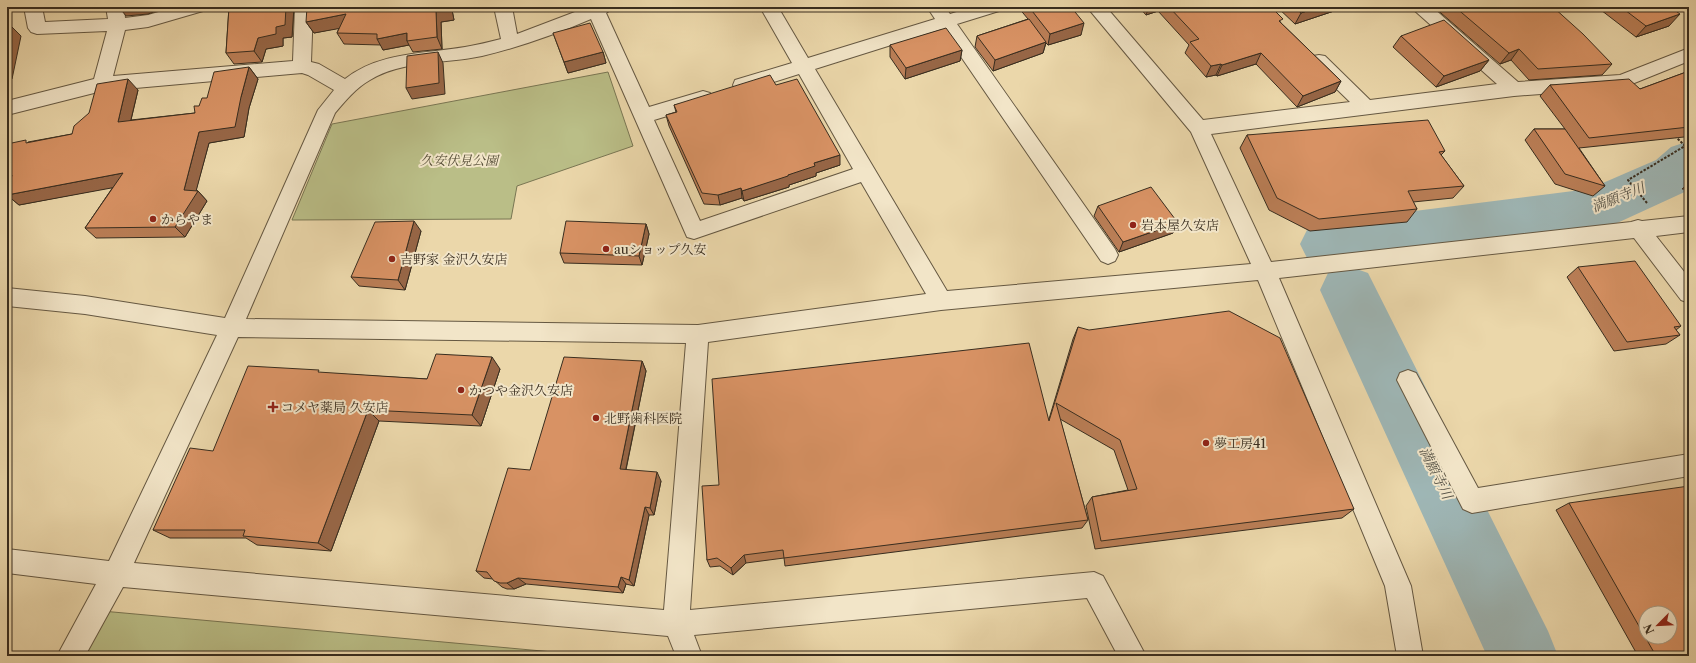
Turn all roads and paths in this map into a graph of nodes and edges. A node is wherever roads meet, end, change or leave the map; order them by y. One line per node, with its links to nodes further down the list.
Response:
1 (34, 7): 12 (street)
2 (115, 7): 12 (street)
3 (197, 7): 12 (street)
4 (304, 7): 18 (street)
5 (503, 7): 13 (street)
6 (769, 7): 17 (street)
7 (993, 7): 11 (street)
8 (1096, 7): 26 (street)
9 (1421, 7): 22 (street)
10 (600, 9): 13 (street); 25 (street)
11 (941, 14): 17 (street); 32 (street)
12 (117, 25): 20 (street)
13 (510, 41): 21 (street)
14 (1310, 51): 23 (street)
15 (1689, 54): 19 (street)
16 (1606, 65): 19 (street)
17 (803, 66): 25 (street); 28 (street)
18 (302, 67): 20 (street); 21 (street)
19 (1622, 81): 22 (street)
20 (102, 84): 24 (street)
21 (346, 88): 37 (street)
22 (1514, 89): 23 (street)
23 (1366, 106): 26 (street)
24 (7, 108)
25 (643, 116): 28 (street)
26 (1199, 128): 33 (street)
27 (1675, 136): 29 (path)
28 (866, 172): 36 (street)
29 (1643, 198)
30 (1689, 224): 31 (street)
31 (1638, 228): 33 (street); 34 (street)
32 (1108, 255)
33 (1265, 270): 36 (street); 47 (street)
34 (1689, 294)
35 (7, 297): 37 (street)
36 (941, 301): 38 (street)
37 (231, 328): 38 (street); 42 (street)
38 (698, 334): 43 (street)
39 (1408, 380): 40 (street)
40 (1689, 465)
41 (7, 561): 42 (street)
42 (116, 574): 43 (street); 44 (street)
43 (676, 624): 45 (street); 46 (street)
44 (70, 656)
45 (689, 656)
46 (1133, 656)
47 (1410, 656)

